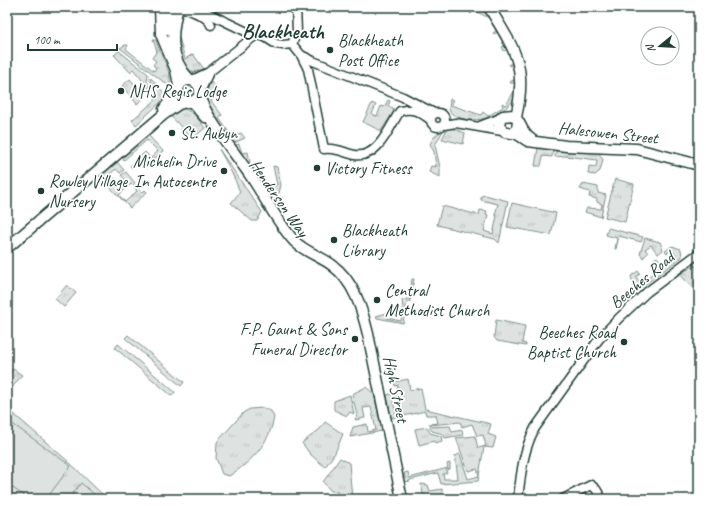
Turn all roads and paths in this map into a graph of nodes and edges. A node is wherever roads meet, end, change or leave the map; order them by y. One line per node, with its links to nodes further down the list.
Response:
1 (160, 7): 9 (main road)
2 (296, 7): 7 (street)
3 (489, 7): 18 (main road)
4 (180, 10): 5 (street); 5 (street); 9 (main road); 11 (main road)
5 (214, 16): 6 (street)
6 (256, 35): 7 (street); 10 (street)
7 (292, 44): 8 (street)
8 (301, 55): 13 (street); 15 (street)
9 (173, 62): 12 (main road)
10 (209, 72): 11 (street); 14 (street)
11 (191, 79): 12 (main road); 14 (main road)
12 (178, 88): 14 (main road); 23 (main road)
13 (393, 94): 15 (street); 17 (street)
14 (195, 97): 21 (main road); 31 (main road, Henderson Way)
15 (400, 111): 17 (street)
16 (444, 116): 17 (street); 19 (street); 20 (street)
17 (432, 117): 19 (street)
18 (511, 117): 22 (street); 24 (main road); 25 (main road); 26 (main road, Halesowen Street)
19 (444, 124): 20 (street)
20 (460, 124): 22 (street)
21 (149, 127): 23 (main road); 27 (main road)
22 (478, 127): 24 (street)
23 (138, 131): 27 (main road)
24 (502, 131): 25 (main road)
25 (514, 132): 26 (main road, Halesowen Street)
26 (536, 141): 28 (main road, Halesowen Street)
27 (117, 154): 29 (main road)
28 (699, 165)
29 (7, 248)
30 (699, 253): 33 (street, Beeches Road)
31 (351, 288): 32 (main road, High Street)
32 (402, 499)
33 (518, 499)
34 (563, 499): 35 (street)
35 (602, 499)

